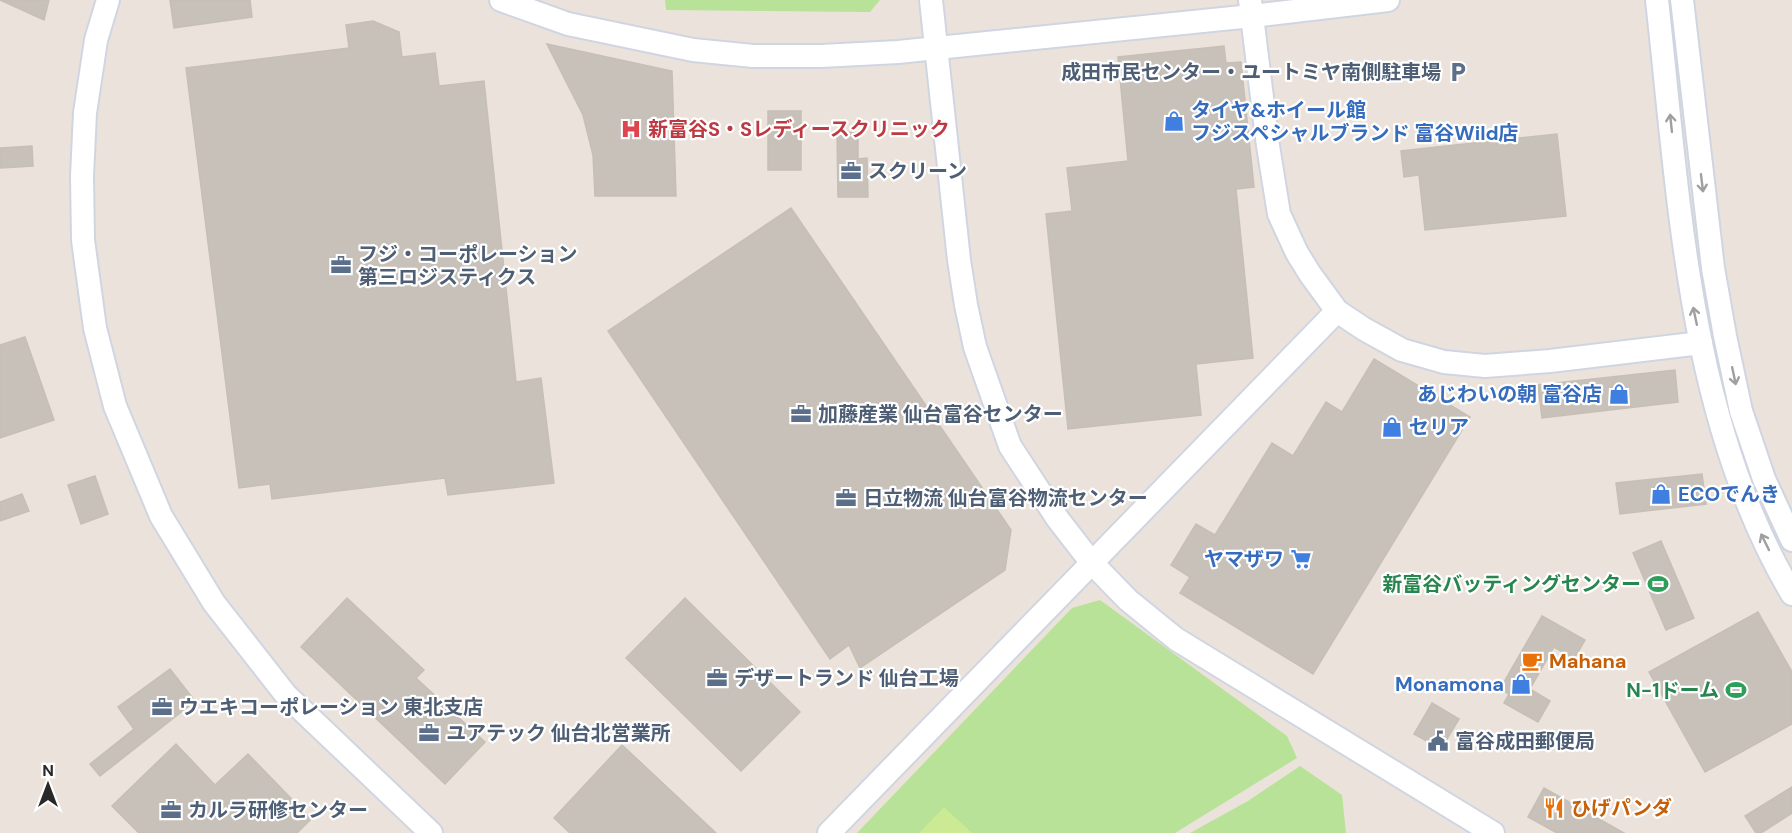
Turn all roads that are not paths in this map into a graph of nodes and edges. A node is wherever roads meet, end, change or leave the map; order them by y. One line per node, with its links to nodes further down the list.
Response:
1 (108, 0): 14 (street)
2 (501, 0): 8 (street)
3 (931, 0): 8 (street)
4 (1388, 0): 7 (street)
5 (1657, 0): 10 (street, one-way to 5)
6 (1682, 0): 11 (street, one-way to 11)
7 (1251, 8): 8 (street); 9 (street)
8 (935, 48): 12 (street)
9 (1337, 311): 10 (street); 12 (street)
10 (1701, 343): 13 (street, one-way to 10)
11 (1792, 540)
12 (1091, 562): 15 (street); 16 (street)
13 (1792, 594)
14 (431, 833)
15 (829, 833)
16 (1493, 833)

